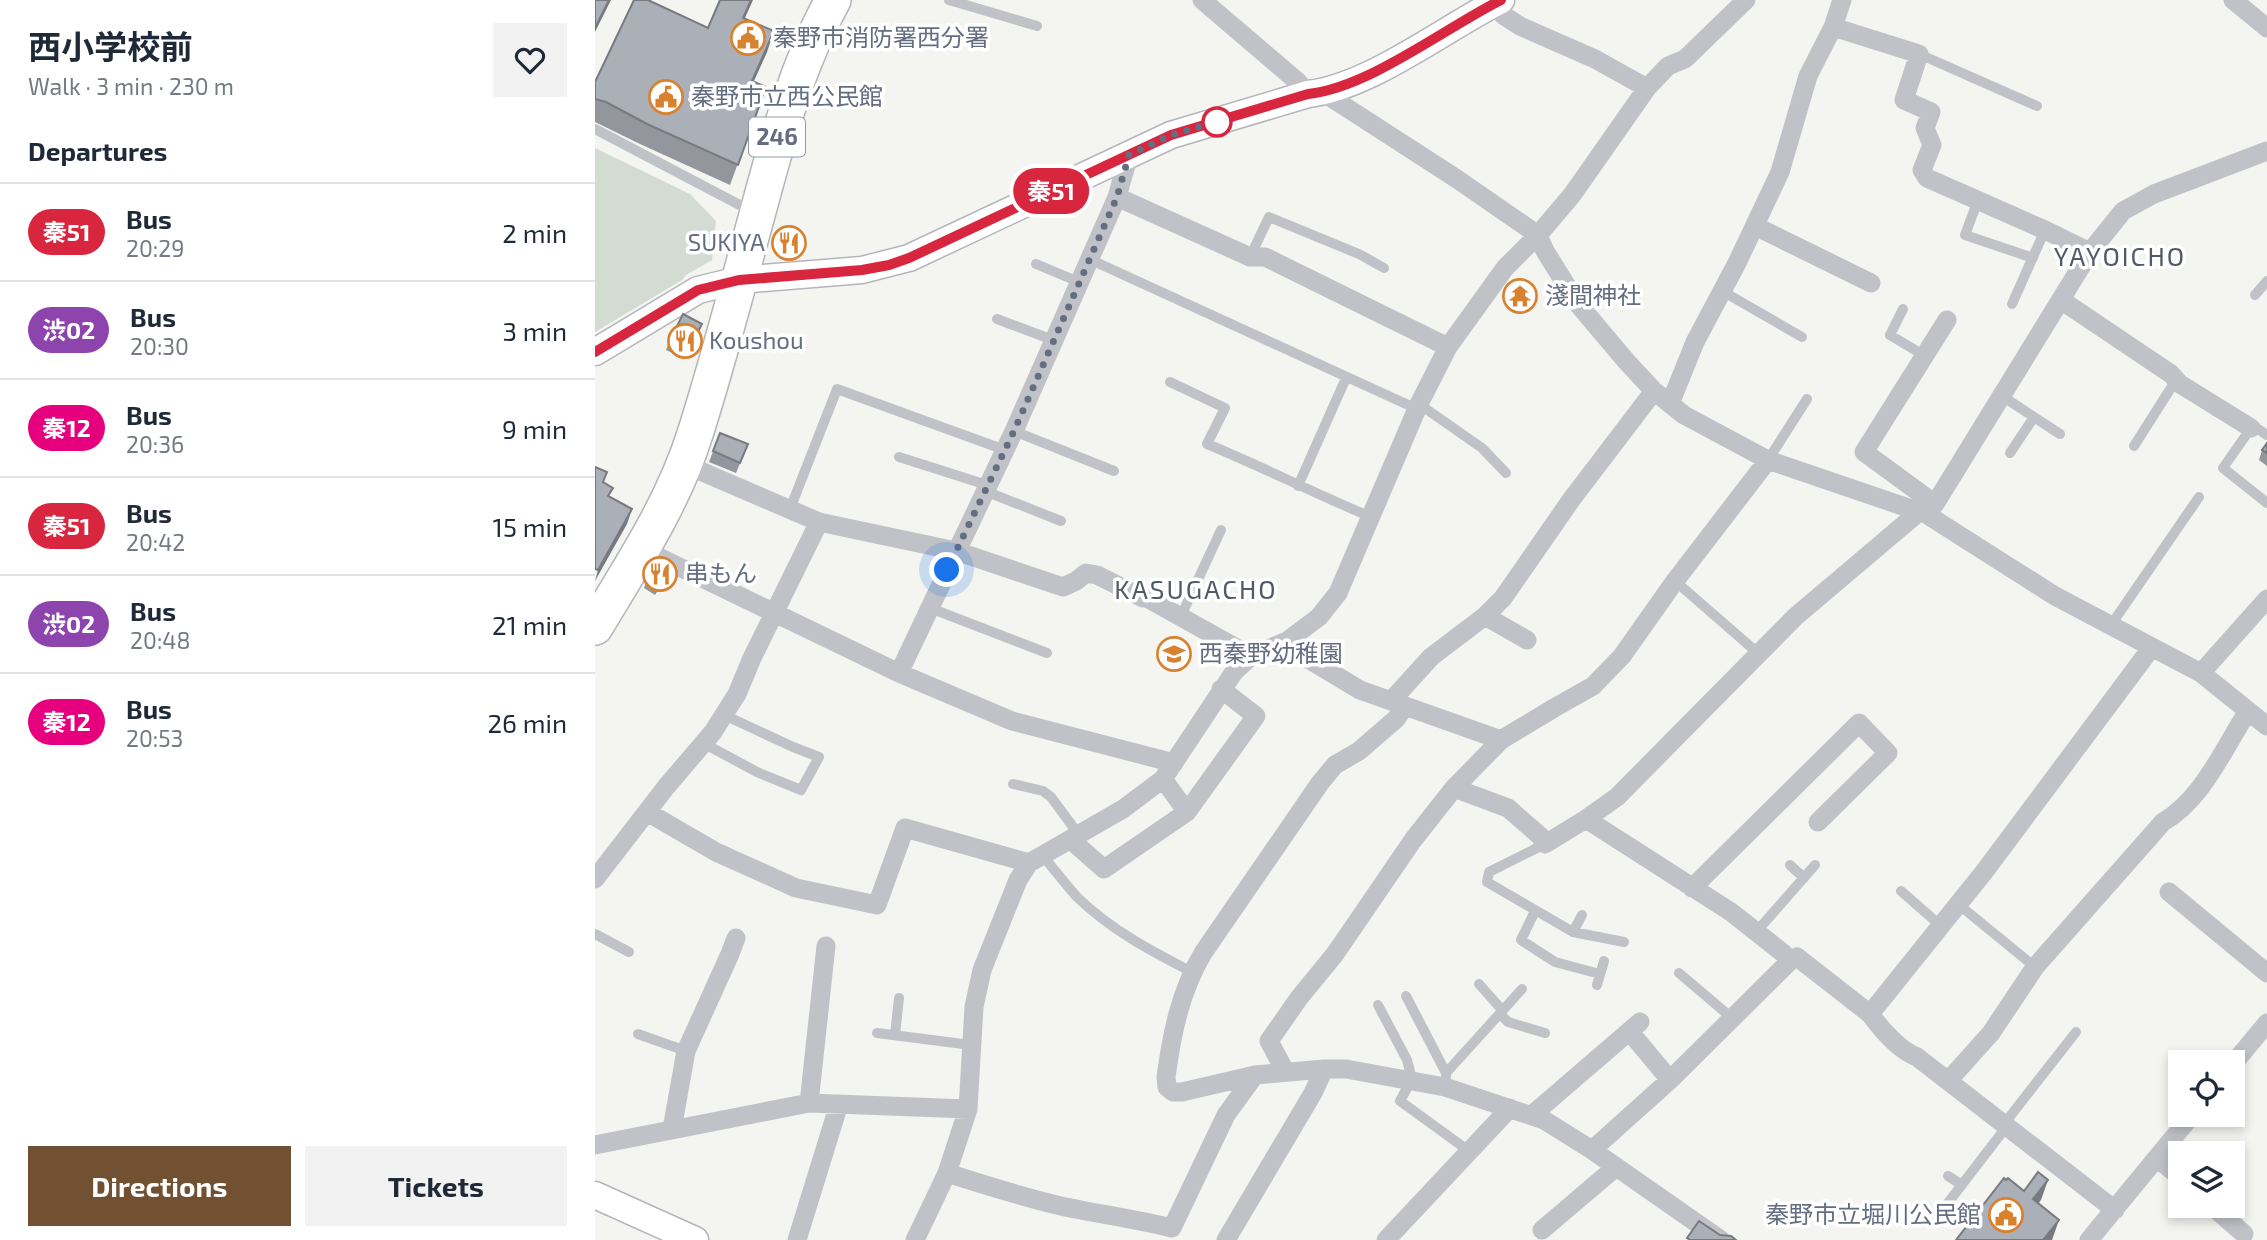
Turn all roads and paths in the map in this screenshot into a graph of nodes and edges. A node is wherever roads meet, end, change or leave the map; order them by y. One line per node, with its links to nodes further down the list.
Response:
1 (949, 0): 8 (lane)
2 (1202, 0): 13 (street)
3 (1746, 0): 12 (street)
4 (1842, 0): 9 (street)
5 (2233, 0): 10 (street)
6 (1499, 1): 12 (street); 13 (street)
7 (827, 2): 20 (highway, 246)
8 (1037, 26)
9 (1833, 27): 11 (street); 21 (street)
10 (2267, 28)
11 (1919, 54): 14 (lane); 19 (street)
12 (1647, 88): 23 (street)
13 (1316, 94): 17 (street); 23 (street)
14 (2037, 106)
15 (595, 129): 20 (lane)
16 (2267, 151): 24 (street)
17 (1129, 155): 18 (street); 30 (street)
18 (1117, 197): 25 (street); 27 (street)
19 (1978, 200): 22 (street); 26 (lane)
20 (757, 214): 30 (highway, 246)
21 (1755, 226): 33 (street); 34 (street)
22 (2045, 230): 24 (street); 26 (lane)
23 (1538, 235): 43 (street); 49 (street)
24 (2090, 253): 36 (street)
25 (1250, 257): 29 (lane); 43 (street)
26 (2033, 258): 37 (lane)
27 (1089, 259): 32 (street); 46 (lane)
28 (1036, 264): 32 (lane)
29 (1384, 268)
30 (739, 280): 44 (street); 63 (highway, 246)
31 (2267, 281): 35 (lane)
32 (1079, 282): 42 (street)
33 (1871, 282)
34 (1722, 291): 41 (lane); 52 (street)
35 (2255, 295)
36 (2061, 300): 47 (street); 50 (street)
37 (2011, 304)
38 (1903, 309): 45 (lane)
39 (997, 319): 42 (lane)
40 (1947, 320): 45 (street)
41 (1802, 337)
42 (1053, 340): 55 (street)
43 (1448, 347): 53 (street)
44 (595, 352)
45 (1925, 356): 71 (street)
46 (1346, 378): 53 (lane); 66 (lane)
47 (2176, 380): 56 (street); 58 (lane)
48 (1170, 382): 66 (lane)
49 (1654, 391): 52 (street); 83 (street)
50 (2002, 396): 54 (lane); 71 (street)
51 (1807, 399): 62 (lane)
52 (1670, 404): 62 (street)
53 (1418, 407): 65 (lane); 72 (street)
54 (2034, 417): 57 (lane); 60 (lane)
55 (1014, 431): 59 (street); 64 (lane)
56 (2259, 432): 69 (lane)
57 (2060, 434)
58 (2134, 446)
59 (1005, 450): 67 (street); 70 (lane)
60 (2010, 453)
61 (899, 457): 67 (lane)
62 (1768, 460): 71 (street); 78 (street)
63 (684, 464): 70 (street); 76 (highway, 246)
64 (1114, 471)
65 (1506, 473)
66 (1298, 486): 72 (lane)
67 (986, 488): 73 (lane); 77 (street)
68 (2199, 498): 84 (lane)
69 (2267, 503)
70 (790, 509): 74 (street)
71 (1926, 510): 84 (street); 90 (street)
72 (1371, 517): 87 (street)
73 (1061, 520)
74 (820, 522): 77 (street); 81 (street)
75 (1221, 530): 82 (lane)
76 (642, 549): 81 (street); 85 (highway, 246)
77 (956, 551): 80 (street); 82 (street)
78 (1675, 580): 90 (lane); 99 (street)
79 (2267, 599): 93 (street)
80 (930, 608): 89 (lane); 92 (street)
81 (775, 612): 92 (street); 97 (street)
82 (1181, 615): 91 (street)
83 (1485, 616): 86 (street); 95 (street)
84 (2111, 625): 88 (street)
85 (595, 627)
86 (1527, 640)
87 (1287, 641): 91 (street); 95 (street)
88 (2152, 647): 93 (street); 119 (street)
89 (1047, 653)
90 (1759, 654): 107 (street)
91 (1251, 656): 94 (street)
92 (899, 673): 101 (street)
93 (2201, 673): 96 (street)
94 (1221, 689): 101 (street); 106 (street)
95 (1398, 703): 99 (street); 133 (street)
96 (2248, 711): 98 (street); 132 (street)
97 (724, 715): 100 (street); 100 (lane)
98 (2267, 726)
99 (1501, 740): 104 (street)
100 (703, 743): 105 (street)
101 (1174, 762): 102 (street)
102 (1163, 779): 106 (street); 109 (street)
103 (1013, 784): 109 (lane)
104 (1454, 788): 110 (street); 158 (street)
105 (647, 812): 111 (street); 115 (street)
106 (1187, 812): 109 (street)
107 (1586, 819): 110 (street); 116 (street)
108 (1818, 822): 116 (street)
109 (1075, 837): 111 (street)
110 (1545, 844): 120 (lane)
111 (1035, 859): 133 (lane); 153 (street)
112 (1790, 865): 114 (lane)
113 (1815, 866): 114 (lane)
114 (1804, 878): 123 (lane)
115 (595, 879)
116 (1692, 888): 123 (street)
117 (1901, 891): 122 (lane)
118 (2169, 892): 135 (street)
119 (1958, 904): 122 (street); 132 (lane)
120 (1535, 911): 124 (lane); 136 (lane)
121 (1581, 915): 124 (lane)
122 (1941, 926): 144 (street)
123 (1757, 931): 131 (street)
124 (1573, 932): 126 (lane)
125 (595, 934): 129 (lane)
126 (1624, 942)
127 (826, 946): 164 (street)
128 (737, 950): 156 (street)
129 (629, 952)
130 (1604, 961): 136 (lane)
131 (1790, 961): 144 (street); 145 (street)
132 (2035, 967): 163 (street)
133 (1192, 972): 159 (street)
134 (1679, 973): 145 (lane)
135 (2267, 973)
136 (1600, 974): 138 (lane)
137 (1479, 984): 143 (lane)
138 (1597, 985)
139 (1522, 989): 143 (lane)
140 (1406, 996): 161 (lane)
141 (899, 998): 151 (lane)
142 (1378, 1005): 160 (lane)
143 (1502, 1012): 147 (lane); 161 (lane)
144 (1870, 1014): 163 (street)
145 (1732, 1018): 162 (street)
146 (2267, 1023): 155 (street)
147 (1545, 1032)
148 (2076, 1032): 154 (lane)
149 (877, 1033): 151 (lane)
150 (638, 1034): 156 (lane)
151 (895, 1035): 153 (lane)
152 (2053, 1039): 154 (lane)
153 (971, 1045): 167 (street)
154 (2064, 1048): 169 (lane)
155 (2245, 1050)
156 (686, 1051): 171 (street)
157 (1324, 1069): 158 (street); 160 (street); 190 (street)
158 (1285, 1071): 159 (street)
159 (1255, 1075): 178 (street)
160 (1412, 1079): 161 (street); 174 (lane)
161 (1446, 1080): 166 (street)
162 (1670, 1080): 168 (street); 173 (street)
163 (1948, 1081): 169 (street)
164 (809, 1103): 165 (street); 171 (street)
165 (839, 1104): 167 (street); 188 (street)
166 (1510, 1108): 168 (street); 174 (street)
167 (968, 1110): 178 (street)
168 (1532, 1115): 173 (street)
169 (2005, 1125): 180 (lane); 183 (street)
170 (2182, 1127): 175 (street)
171 (672, 1129): 172 (street)
172 (595, 1145)
173 (1591, 1150): 176 (street)
174 (1469, 1152): 191 (street)
175 (2157, 1158): 177 (street); 183 (street)
176 (1616, 1167): 185 (street); 192 (street)
177 (2168, 1167)
178 (947, 1173): 189 (street)
179 (1948, 1176): 180 (lane)
180 (1962, 1185): 182 (lane)
181 (595, 1195): 187 (street)
182 (1944, 1208)
183 (2115, 1210): 193 (street)
184 (2225, 1218): 186 (street)
185 (1542, 1230)
186 (2243, 1234)
187 (695, 1240)
188 (797, 1240)
189 (915, 1240)
190 (1226, 1240)
191 (1387, 1240)
192 (1721, 1240)
193 (2089, 1240)

